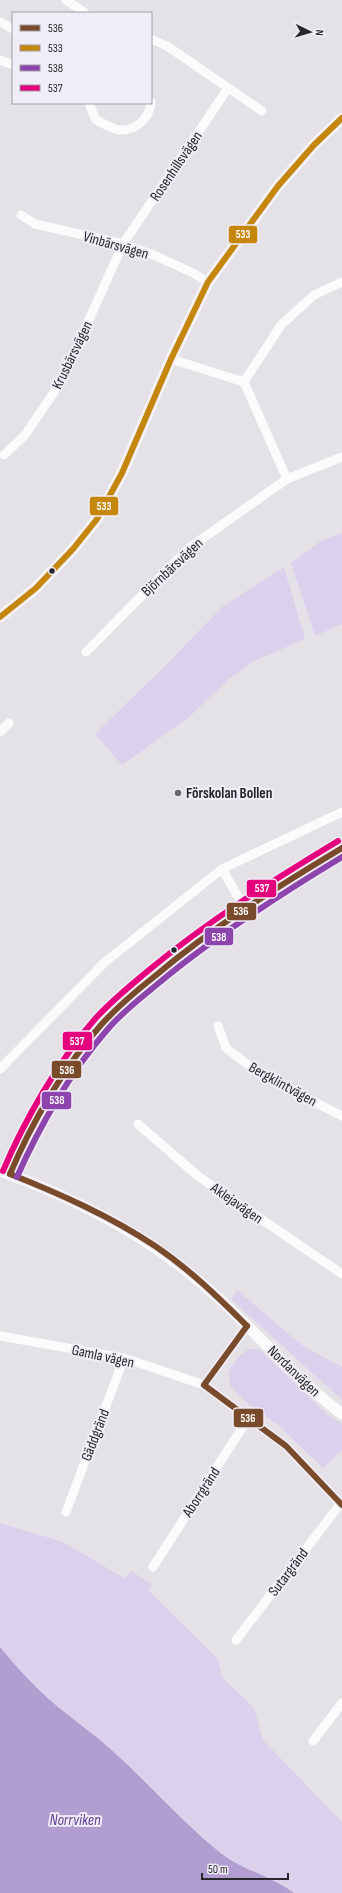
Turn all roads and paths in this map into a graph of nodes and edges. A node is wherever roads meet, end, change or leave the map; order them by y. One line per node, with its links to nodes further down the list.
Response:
1 (66, 0): 2 (street)
2 (84, 12)
3 (0, 22): 4 (street)
4 (12, 28)
5 (152, 39): 8 (street)
6 (0, 60): 7 (street)
7 (12, 65)
8 (228, 88): 11 (street); 14 (street, Rosenhillsvägen)
9 (89, 104): 10 (street)
10 (150, 104)
11 (262, 111)
12 (342, 118): 15 (street)
13 (21, 215): 14 (street, Vinbärsvägen)
14 (123, 244): 15 (street, Vinbärsvägen); 19 (street, Krusbärsvägen)
15 (208, 282): 17 (street)
16 (342, 282): 18 (street)
17 (171, 359): 18 (street); 22 (street)
18 (244, 382): 21 (street)
19 (4, 455)
20 (342, 457): 21 (street, Björnbärsvägen)
21 (287, 478): 23 (street, Björnbärsvägen)
22 (0, 617)
23 (86, 652)
24 (10, 723): 25 (street)
25 (0, 732)
26 (342, 812): 28 (street)
27 (342, 848): 29 (street)
28 (222, 869): 29 (street); 31 (street)
29 (245, 909): 34 (street)
30 (218, 1026): 32 (street, Bergklintvägen)
31 (0, 1069)
32 (342, 1116)
33 (138, 1124): 35 (street, Aklejavägen)
34 (5, 1172): 36 (street, Nordanvägen)
35 (342, 1274)
36 (247, 1326): 39 (street); 40 (street, Nordanvägen)
37 (1, 1339): 38 (street, Gamla vägen)
38 (124, 1358): 39 (street, Gamla vägen); 43 (street, Gäddgränd)
39 (204, 1384): 41 (street, Gamla vägen)
40 (342, 1414)
41 (249, 1417): 42 (street, Gamla vägen); 44 (street, Aborrgränd)
42 (341, 1504): 45 (street, Sutargränd)
43 (66, 1512)
44 (152, 1567)
45 (236, 1640)
46 (342, 1703): 47 (street)
47 (313, 1741)

